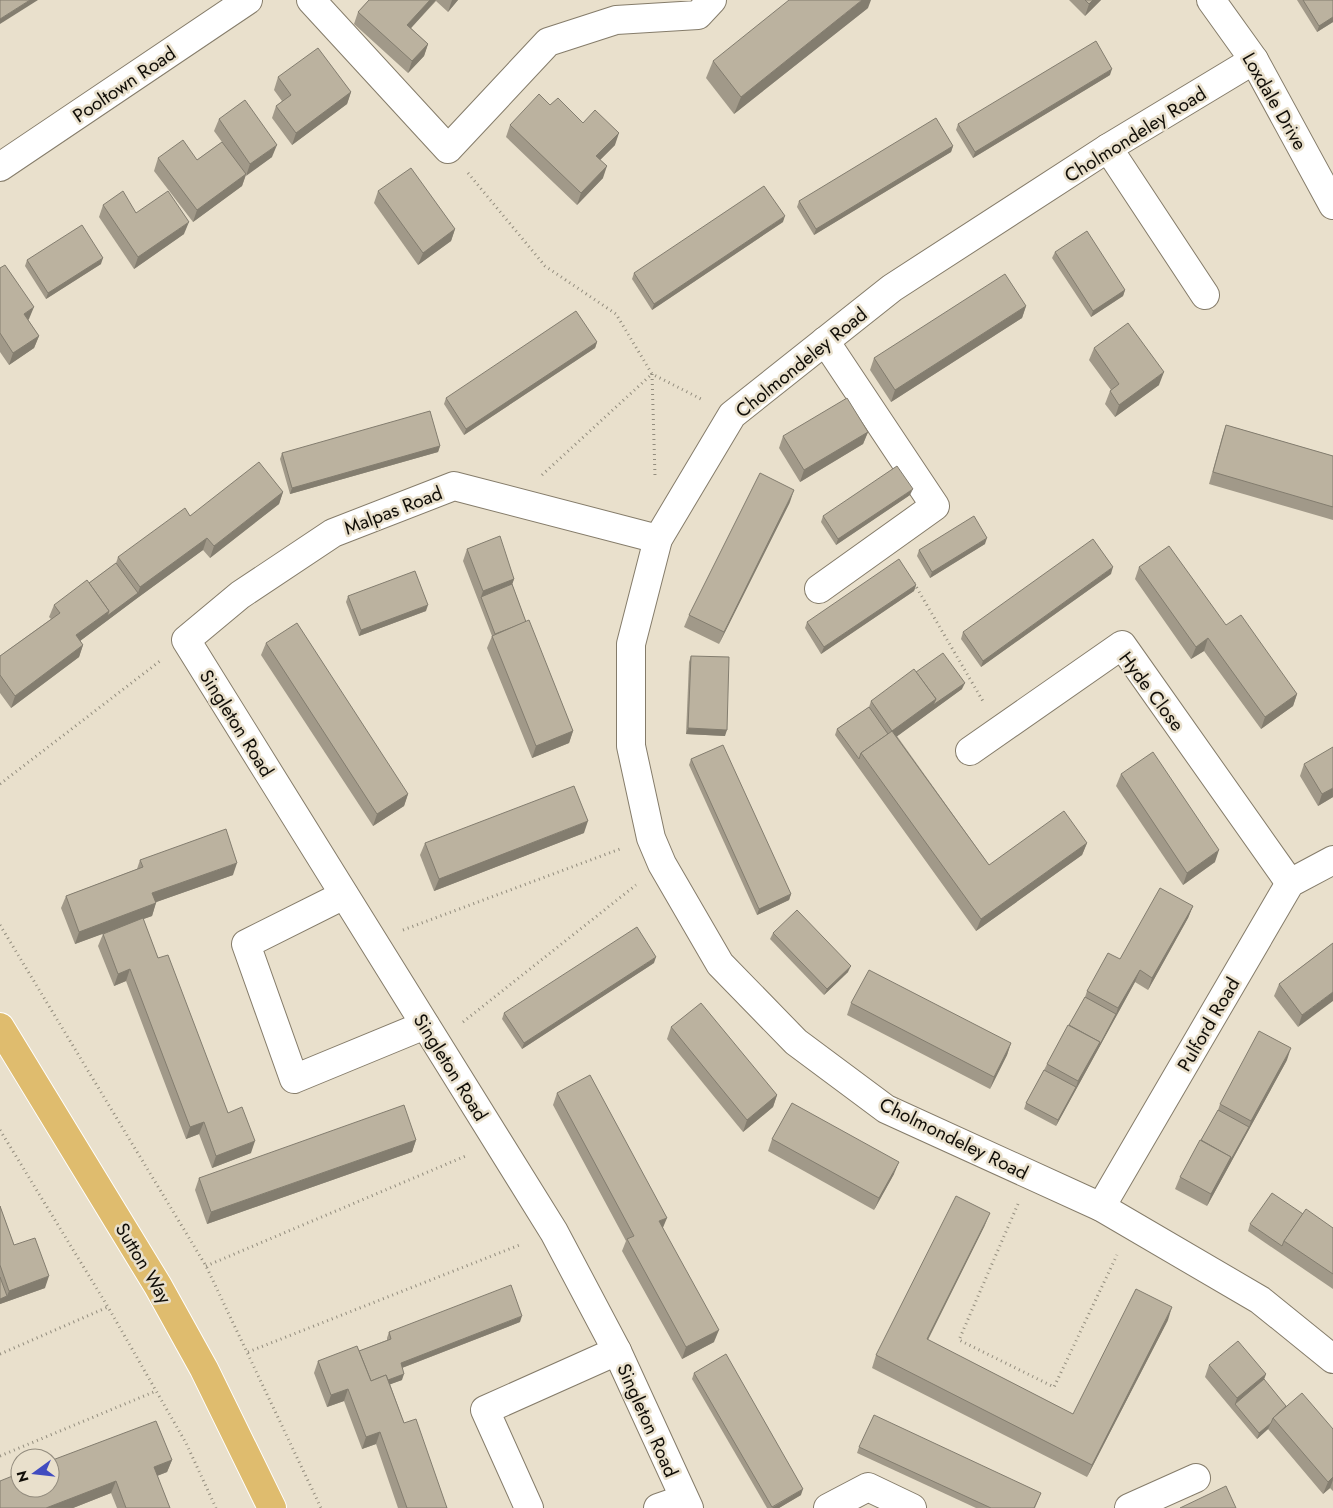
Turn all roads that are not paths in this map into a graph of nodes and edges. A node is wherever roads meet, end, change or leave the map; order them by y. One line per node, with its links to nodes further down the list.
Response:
1 (248, 0): 7 (street, Pooltown Road)
2 (311, 0): 3 (street)
3 (712, 0)
4 (1211, 0): 5 (street, Loxdale Drive)
5 (1254, 60): 6 (street, Cholmondeley Road); 8 (street, Loxdale Drive)
6 (1108, 148): 9 (street); 10 (street, Cholmondeley Road)
7 (0, 167)
8 (1333, 205)
9 (1206, 294)
10 (825, 341): 11 (street, Cholmondeley Road); 12 (street)
11 (658, 539): 13 (street, Malpas Road); 20 (street, Cholmondeley Road)
12 (819, 589)
13 (186, 640): 17 (street, Singleton Road)
14 (970, 751): 16 (street, Hyde Close)
15 (1333, 860): 16 (street)
16 (1290, 883): 20 (street, Pulford Road)
17 (344, 894): 19 (street, Singleton Road); 19 (street)
18 (0, 1027): 25 (main road, Sutton Way)
19 (431, 1034): 21 (street, Singleton Road)
20 (1101, 1207): 22 (street, Cholmondeley Road)
21 (617, 1352): 24 (street, Singleton Road); 26 (street)
22 (1333, 1359)
23 (1196, 1478): 30 (street)
24 (686, 1503): 27 (street)
25 (272, 1508)
26 (529, 1508)
27 (658, 1508)
28 (828, 1508): 29 (street)
29 (912, 1508)
30 (1129, 1508)

